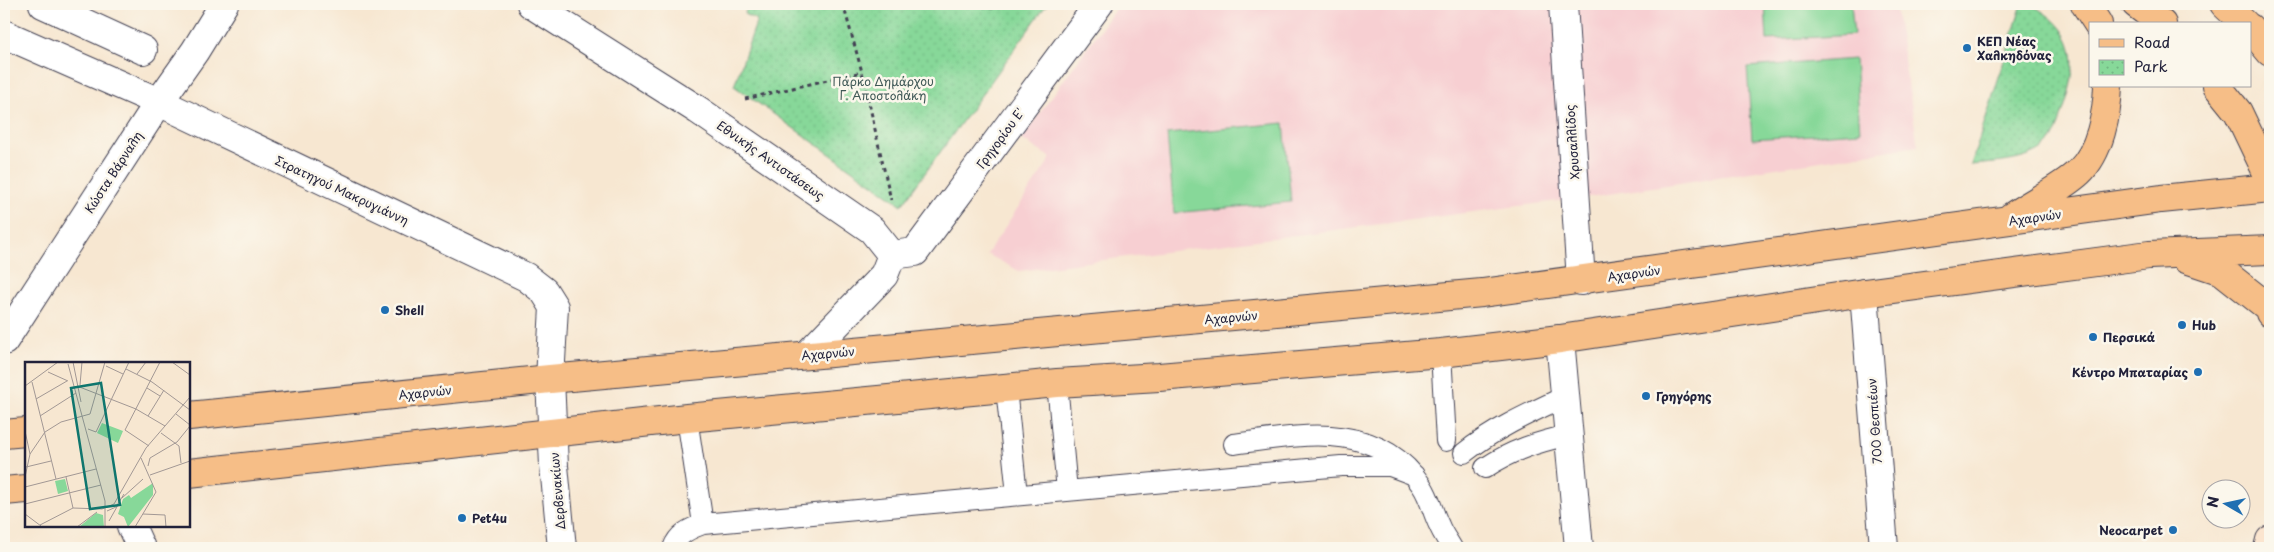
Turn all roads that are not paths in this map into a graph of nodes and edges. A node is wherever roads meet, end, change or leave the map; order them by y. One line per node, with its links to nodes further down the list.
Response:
1 (43, 4): 16 (street)
2 (224, 4): 20 (street, Κώστα Βάρναλη)
3 (531, 4): 26 (street, Εθνικής Αντιστάσεως)
4 (1099, 4): 26 (street, Γρηγορίου Ε')
5 (1562, 4): 27 (street, Χρυσαλλίδος)
6 (2085, 4): 9 (main road)
7 (2136, 4): 10 (main road)
8 (2224, 4): 11 (main road)
9 (2097, 22)
10 (2159, 22)
11 (2244, 22)
12 (2252, 29): 15 (main road)
13 (2252, 30): 17 (main road)
14 (4, 34): 20 (street, Στρατηγού Μακρυγιάννη)
15 (2270, 40)
16 (143, 50)
17 (2270, 52)
18 (2108, 88): 23 (main road)
19 (2219, 88): 21 (main road)
20 (158, 102): 31 (street, Κώστα Βάρναλη); 34 (street, Στρατηγού Μακρυγιάννη)
21 (2270, 179)
22 (2270, 188): 23 (main road, Αχαρνών)
23 (2004, 222): 27 (main road, Αχαρνών)
24 (2270, 250): 25 (main road)
25 (2168, 254): 28 (main road); 29 (main road)
26 (892, 255): 33 (street)
27 (1581, 281): 33 (main road, Αχαρνών)
28 (1864, 293): 30 (main road); 64 (street, 700 Θεσπιέων)
29 (2270, 313)
30 (1560, 339): 32 (main road); 37 (street)
31 (4, 341)
32 (1441, 353): 35 (main road); 44 (lane)
33 (807, 355): 34 (main road, Αχαρνών)
34 (550, 379): 38 (main road, Αχαρνών); 42 (street, Στρατηγού Μακρυγιάννη)
35 (1057, 383): 36 (main road); 52 (lane)
36 (1006, 388): 39 (main road); 53 (lane)
37 (1566, 396): 43 (street); 46 (lane)
38 (190, 416)
39 (687, 418): 42 (main road); 54 (lane)
40 (25, 432): 41 (main road)
41 (4, 434)
42 (552, 434): 48 (main road); 59 (street, Δερβενακίων)
43 (1569, 435): 47 (lane); 63 (street)
44 (1446, 441)
45 (1234, 444): 49 (lane)
46 (1464, 453)
47 (1485, 468)
48 (190, 473)
49 (1414, 475): 52 (lane); 56 (lane)
50 (25, 489): 51 (main road)
51 (4, 491)
52 (1067, 491): 53 (lane)
53 (1017, 495): 54 (lane)
54 (703, 524): 60 (lane)
55 (131, 527): 58 (street)
56 (1440, 527): 61 (lane); 62 (lane)
57 (2270, 540): 65 (main road)
58 (141, 548)
59 (562, 548)
60 (672, 548)
61 (1433, 548)
62 (1452, 548)
63 (1579, 548)
64 (1884, 548)
65 (2268, 548)

